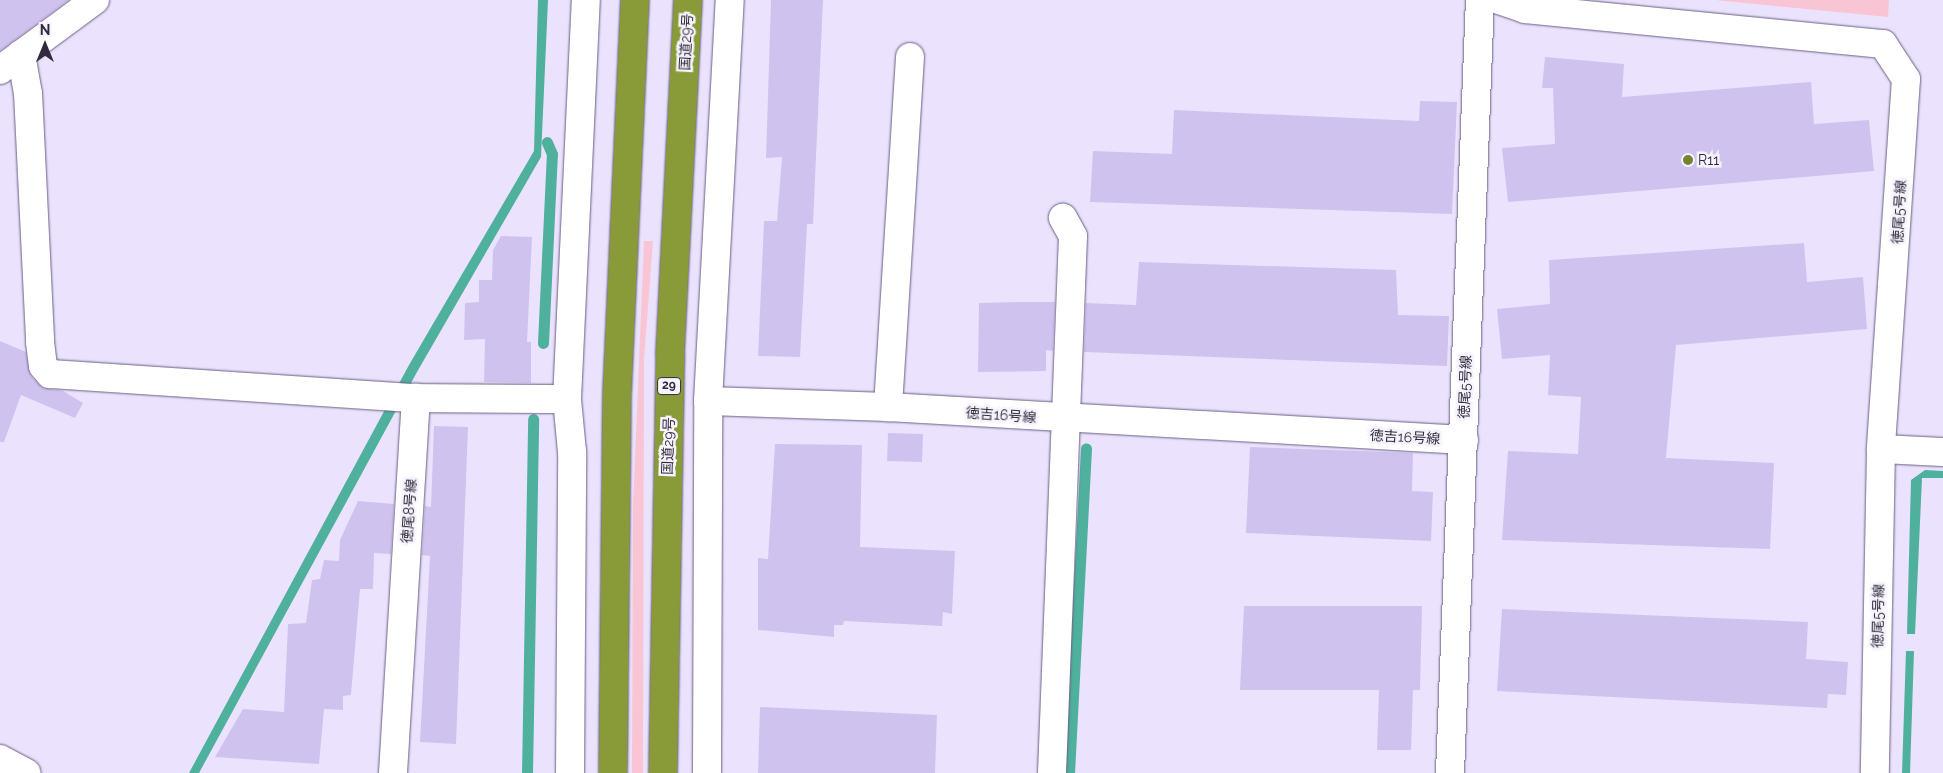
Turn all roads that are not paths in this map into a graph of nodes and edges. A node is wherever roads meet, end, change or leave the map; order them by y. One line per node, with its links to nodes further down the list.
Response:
1 (95, 0): 8 (street)
2 (586, 0): 13 (street)
3 (635, 0): 24 (highway)
4 (688, 0): 25 (highway, 国道29号 / 29)
5 (730, 0): 14 (street)
6 (1480, 0): 17 (street, 徳尾5号線)
7 (1499, 0): 18 (street, 徳尾5号線)
8 (21, 54): 10 (street); 12 (street)
9 (910, 57): 15 (street)
10 (0, 70)
11 (1063, 218): 16 (street)
12 (416, 398): 13 (street); 22 (street, 徳尾8号線)
13 (567, 399): 23 (street)
14 (708, 401): 15 (street, 徳吉16号線); 26 (street)
15 (888, 407): 16 (street, 徳吉16号線)
16 (1068, 419): 17 (street, 徳吉16号線); 27 (street)
17 (1464, 440): 28 (street, 徳尾5号線)
18 (1881, 449): 19 (street); 29 (street, 徳尾5号線)
19 (1943, 452)
20 (0, 759): 21 (street)
21 (26, 773)
22 (393, 773)
23 (570, 773)
24 (612, 773)
25 (663, 773)
26 (707, 773)
27 (1052, 773)
28 (1450, 773)
29 (1875, 773)

